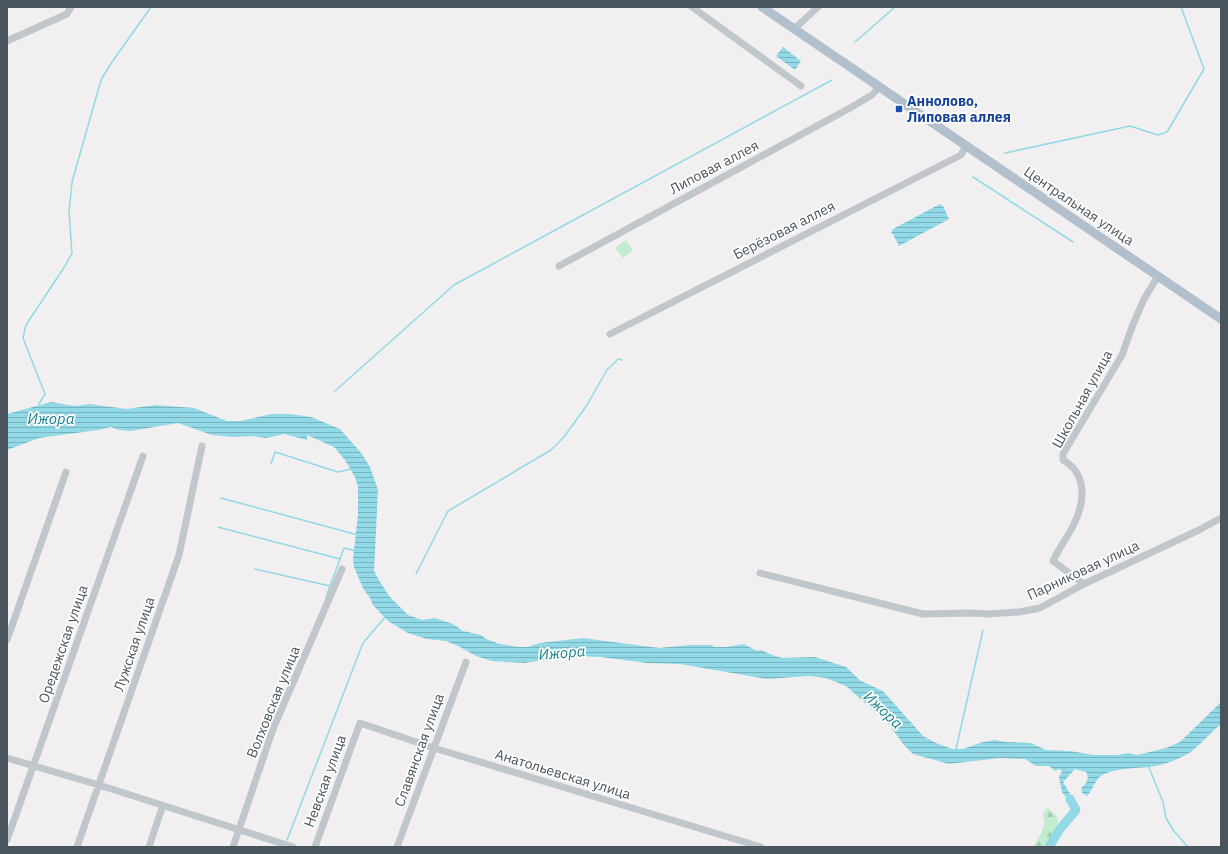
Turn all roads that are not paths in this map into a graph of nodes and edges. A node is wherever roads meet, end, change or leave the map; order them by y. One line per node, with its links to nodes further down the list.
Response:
1 (71, 7): 6 (street)
2 (692, 7): 7 (street)
3 (762, 7): 5 (main road, Центральная улица)
4 (818, 7): 5 (street)
5 (794, 29): 8 (main road, Центральная улица)
6 (7, 41)
7 (801, 86)
8 (879, 87): 9 (main road, Центральная улица); 10 (street, Липовая аллея)
9 (966, 146): 11 (main road, Центральная улица); 13 (street, Берёзовая аллея)
10 (559, 266)
11 (1158, 276): 12 (main road, Центральная улица); 20 (street, Школьная улица)
12 (1221, 319)
13 (610, 334)
14 (202, 446): 27 (street, Лужская улица)
15 (143, 456): 26 (street, Оредежская улица)
16 (66, 472): 21 (street)
17 (1221, 518): 20 (street, Парниковая улица)
18 (342, 569): 29 (street, Волховская улица)
19 (760, 573): 20 (street, Парниковая улица)
20 (1084, 584)
21 (7, 640)
22 (466, 662): 24 (street, Славянская улица)
23 (360, 723): 24 (street, Анатольевская улица); 35 (street, Невская улица)
24 (434, 748): 36 (street, Славянская улица); 37 (street, Анатольевская улица)
25 (7, 758): 26 (street)
26 (33, 766): 27 (street); 30 (street, Оредежская улица)
27 (99, 785): 28 (street); 31 (street, Лужская улица)
28 (163, 805): 29 (street); 32 (street)
29 (240, 829): 33 (street, Волховская улица); 34 (street)
30 (7, 840)
31 (77, 847)
32 (149, 847)
33 (233, 847)
34 (294, 847)
35 (315, 847)
36 (397, 847)
37 (761, 847)

